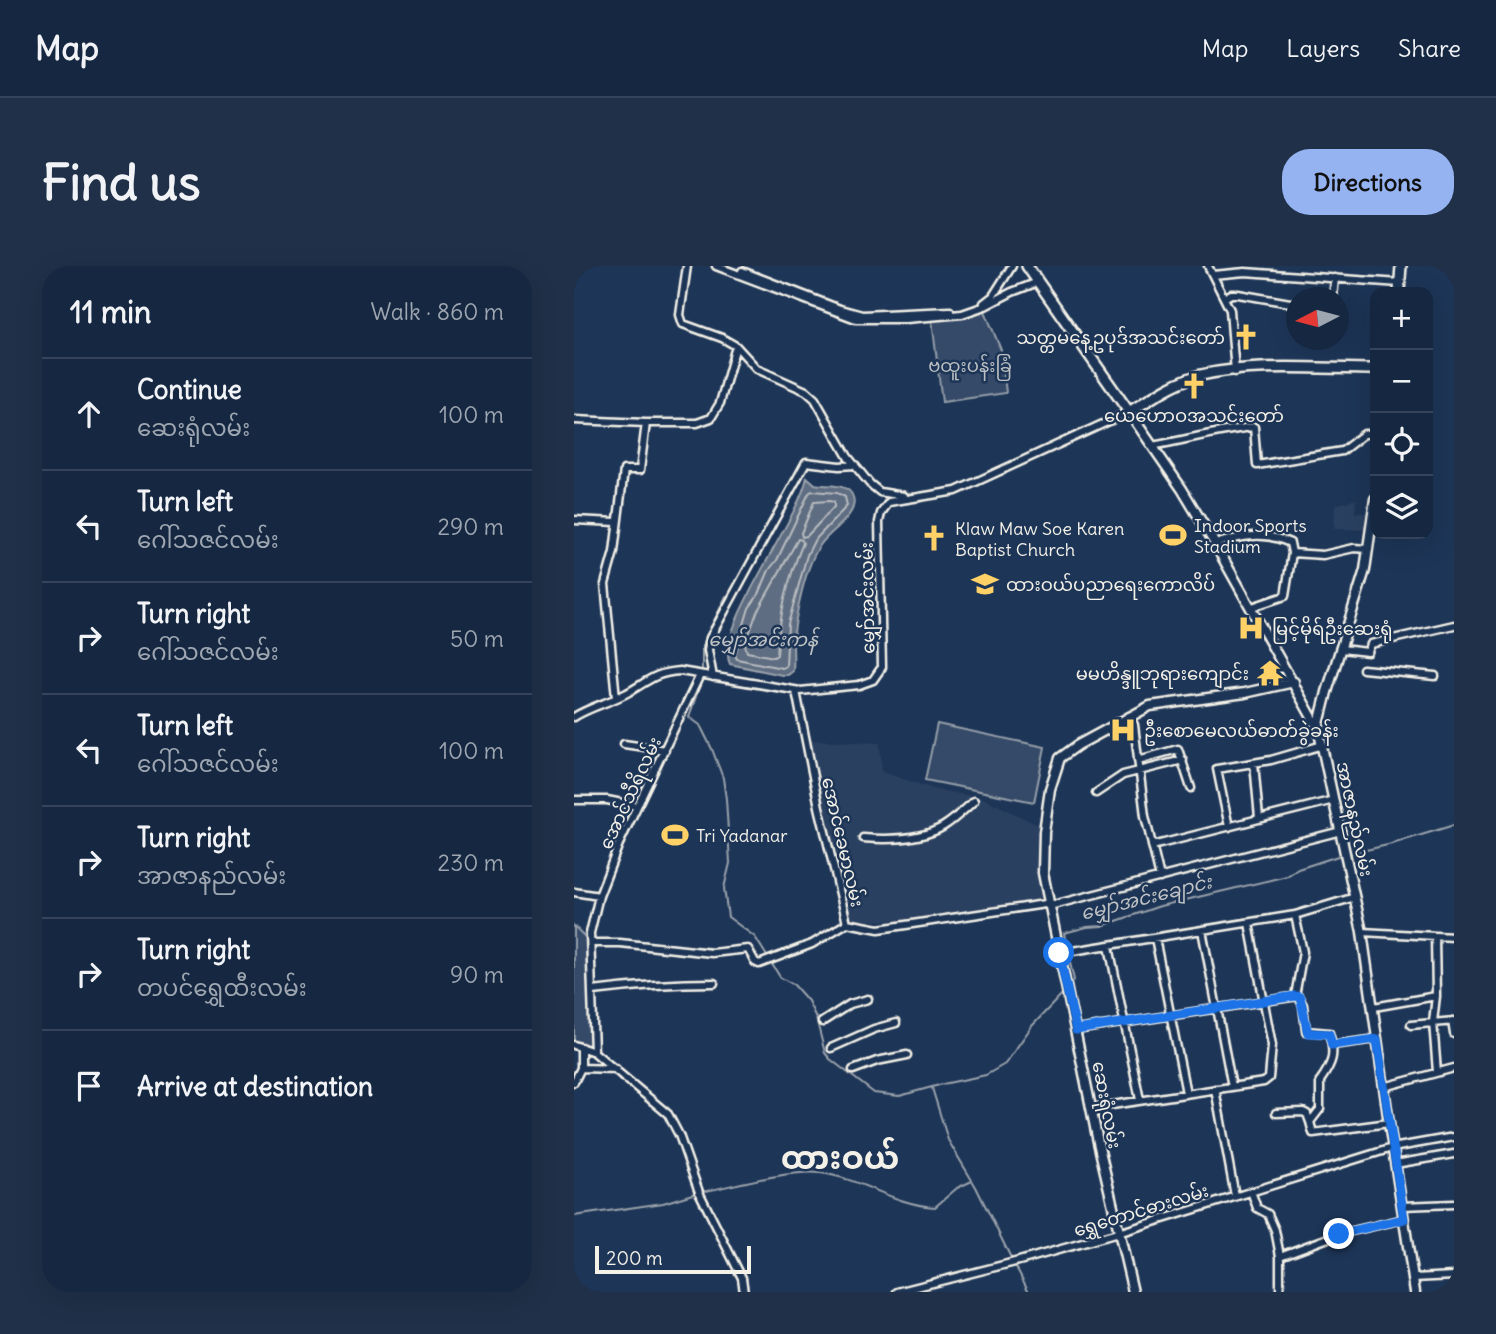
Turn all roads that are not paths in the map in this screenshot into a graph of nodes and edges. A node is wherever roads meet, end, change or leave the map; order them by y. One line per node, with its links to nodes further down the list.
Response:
1 (687, 266): 18 (street)
2 (716, 266): 15 (street)
3 (728, 266): 10 (street)
4 (1012, 266): 10 (street)
5 (1027, 266): 11 (highway, အာဇာနည်လမ်း)
6 (1208, 266): 8 (street)
7 (1401, 266): 14 (highway)
8 (1213, 275): 9 (street); 16 (street)
9 (1335, 278): 12 (street); 13 (street)
10 (1004, 281): 15 (street)
11 (1038, 282): 15 (street); 21 (highway, အာဇာနည်လမ်း)
12 (1334, 287)
13 (1393, 287)
14 (1399, 287)
15 (1013, 292)
16 (1226, 297): 17 (street); 20 (street)
17 (1286, 302)
18 (736, 346): 23 (street); 26 (street)
19 (1370, 369): 20 (highway)
20 (1235, 372): 21 (highway)
21 (1129, 412): 25 (main road, အာဇာနည်လမ်း); 27 (street, မျှော်အင်းလမ်း)
22 (574, 420): 23 (street)
23 (646, 423): 29 (street)
24 (1370, 434): 25 (street)
25 (1152, 446): 31 (main road, အာဇာနည်လမ်း)
26 (855, 465): 27 (street); 40 (street)
27 (909, 497): 42 (street, မျှော်အင်းလမ်း)
28 (574, 520): 29 (street)
29 (617, 522): 43 (street)
30 (1370, 531): 32 (main road)
31 (1215, 544): 33 (street); 34 (main road, အာဇာနည်လမ်း)
32 (1367, 550): 33 (street); 36 (main road)
33 (1292, 553): 34 (street)
34 (1252, 607): 41 (main road, အာဇာနည်လမ်း)
35 (1454, 625): 36 (street)
36 (1341, 649): 44 (main road)
37 (1363, 669): 39 (street)
38 (700, 675): 40 (street, မျှော်အင်းလမ်း); 43 (street, မျှော်အင်းလမ်း); 51 (street, အောင်သီရိလမ်း)
39 (1435, 676)
40 (713, 677): 42 (street, မျှော်အင်းလမ်း)
41 (1294, 682): 45 (main road, အာဇာနည်လမ်း); 46 (main road, ဆေးရုံလမ်း)
42 (796, 691): 73 (street, အောင်ခေမာလမ်း)
43 (616, 698): 47 (street, မျှော်အင်းလမ်း)
44 (1325, 700): 45 (main road); 48 (main road)
45 (1307, 706): 48 (main road, အာဇာနည်လမ်း)
46 (1129, 716): 52 (street); 71 (main road, ဆေးရုံလမ်း)
47 (574, 717)
48 (1318, 728): 50 (main road, အာဇာနည်လမ်း)
49 (624, 744): 51 (street)
50 (1323, 745): 54 (street); 59 (main road, အာဇာနည်လမ်း)
51 (665, 750): 61 (street, အောင်သီရိလမ်း)
52 (1138, 760): 53 (street); 55 (street)
53 (1183, 760): 55 (street); 56 (street)
54 (1254, 763): 62 (street); 63 (street)
55 (1139, 769): 57 (street); 66 (street)
56 (1191, 788)
57 (1096, 793)
58 (574, 800): 61 (street)
59 (1334, 800): 62 (street); 64 (main road, အာဇာနည်လမ်း)
60 (974, 801): 65 (street)
61 (637, 806): 69 (street, အောင်သီရိလမ်း)
62 (1259, 818): 63 (street)
63 (1228, 827): 66 (street)
64 (1341, 831): 67 (street, အောင်ခေမာလမ်း); 70 (main road, အာဇာနည်လမ်း)
65 (863, 838)
66 (1152, 846): 67 (street)
67 (1160, 878): 71 (street, အောင်ခေမာလမ်း)
68 (574, 892): 69 (street)
69 (599, 896): 80 (street, အောင်သီရိလမ်း)
70 (1355, 897): 72 (street); 76 (main road, အာဇာနည်လမ်း)
71 (1049, 906): 73 (street, အောင်ခေမာလမ်း); 82 (main road, ဆေးရုံလမ်း)
72 (1295, 915): 74 (street); 85 (street)
73 (847, 923): 80 (street)
74 (1248, 923): 75 (street); 88 (street)
75 (1202, 930): 79 (street); 90 (street)
76 (1362, 932): 77 (street); 89 (main road, အာဇာနည်လမ်း)
77 (1435, 936): 78 (street); 86 (street)
78 (1454, 937)
79 (1155, 938): 81 (street); 91 (street)
80 (591, 943): 84 (street, အောင်သီရိလမ်း)
81 (1109, 946): 82 (street); 96 (street)
82 (1059, 953): 98 (main road, ဆေးရုံလမ်း)
83 (714, 983): 84 (street)
84 (593, 991): 104 (street, အောင်သီရိလမ်း)
85 (1295, 996): 88 (street); 101 (street)
86 (1436, 996): 89 (street); 92 (street)
87 (868, 999): 94 (street)
88 (1263, 1002): 90 (street); 112 (street)
89 (1374, 1007): 100 (main road, အာဇာနည်လမ်း)
90 (1218, 1009): 91 (street); 112 (street)
91 (1171, 1016): 96 (street); 115 (street)
92 (1433, 1021): 93 (street); 97 (street); 110 (street)
93 (1453, 1021): 99 (street)
94 (822, 1022)
95 (896, 1023): 103 (street)
96 (1125, 1023): 98 (street); 116 (street)
97 (1411, 1025)
98 (1076, 1030): 117 (main road, ဆေးရုံလမ်း)
99 (1454, 1034)
100 (1377, 1039): 101 (street); 113 (main road, အာဇာနည်လမ်း)
101 (1332, 1045): 119 (street)
102 (578, 1046): 104 (street); 106 (street)
103 (831, 1048)
104 (594, 1052): 108 (street)
105 (907, 1055): 109 (street)
106 (581, 1068): 108 (street); 111 (street)
107 (1454, 1068): 110 (street)
108 (617, 1069): 134 (street)
109 (853, 1070)
110 (1437, 1072): 113 (street)
111 (574, 1082)
112 (1232, 1087): 114 (street)
113 (1384, 1087): 120 (main road, အာဇာနည်လမ်း)
114 (1215, 1089): 115 (street); 126 (street)
115 (1186, 1093): 116 (street)
116 (1140, 1100): 117 (street)
117 (1092, 1108): 130 (main road, ဆေးရုံလမ်း)
118 (1276, 1113): 119 (street)
119 (1310, 1122): 120 (street)
120 (1389, 1123): 122 (main road, အာဇာနည်လမ်း)
121 (1454, 1137): 122 (street, ရွှေတောင်ဓားလမ်း)
122 (1392, 1147): 124 (main road, အာဇာနည်လမ်း); 125 (street, ရွှေတောင်ဓားလမ်း)
123 (1454, 1154): 124 (street)
124 (1395, 1164): 128 (main road, အာဇာနည်လမ်း)
125 (1251, 1191): 126 (street, ရွှေတောင်ဓားလမ်း); 131 (street)
126 (1235, 1196): 130 (street, ရွှေတောင်ဓားလမ်း)
127 (1454, 1204): 128 (street)
128 (1402, 1206): 129 (main road, အာဇာနည်လမ်း)
129 (1404, 1219): 131 (street); 133 (main road, အာဇာနည်လမ်း)
130 (1118, 1233): 135 (street, ရွှေတောင်ဓားလမ်း); 136 (main road, ဆေးရုံလမ်း)
131 (1280, 1256): 137 (street)
132 (1454, 1276): 133 (street)
133 (1413, 1278): 138 (main road, အာဇာနည်လမ်း)
134 (744, 1292)
135 (897, 1292)
136 (1133, 1292)
137 (1280, 1292)
138 (1415, 1292)

